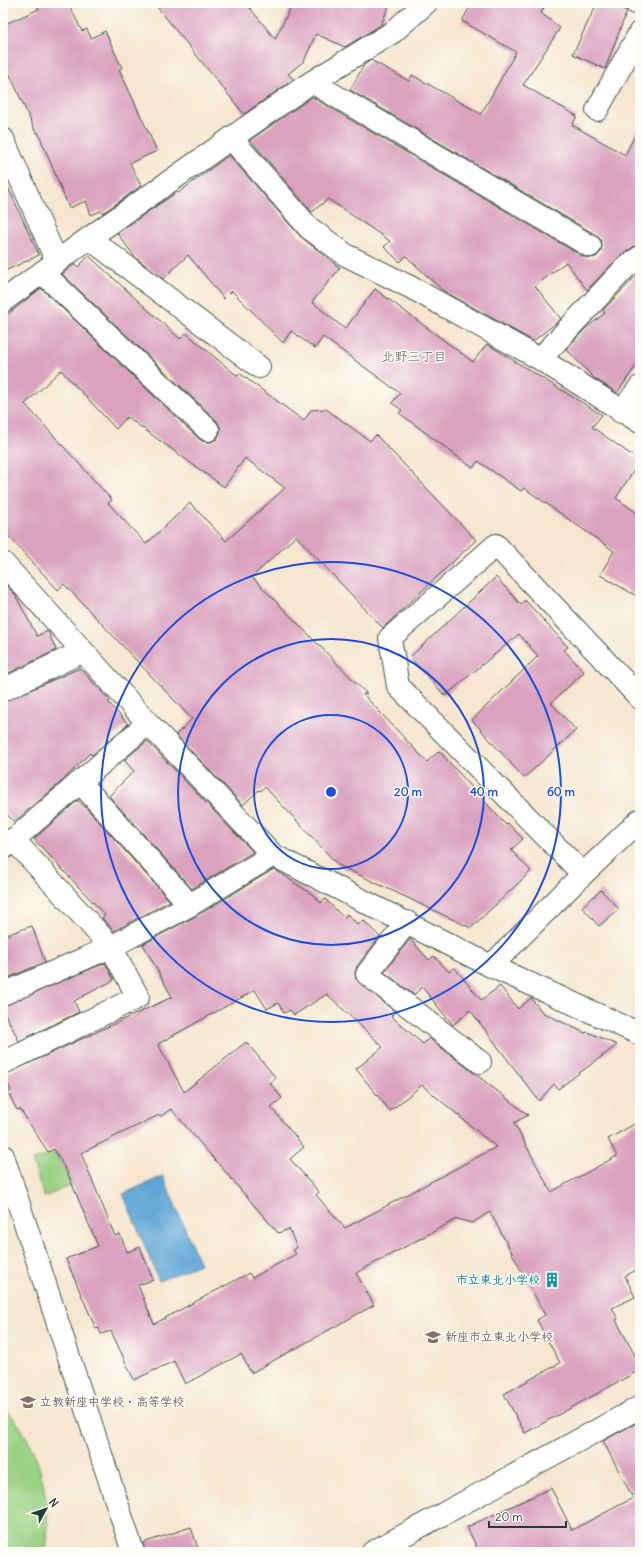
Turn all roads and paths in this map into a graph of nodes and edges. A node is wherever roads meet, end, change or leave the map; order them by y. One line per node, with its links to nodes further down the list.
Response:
1 (426, 3): 5 (street)
2 (636, 3): 3 (street)
3 (640, 5)
4 (640, 32): 6 (street)
5 (312, 82): 7 (street); 10 (street)
6 (597, 110)
7 (232, 138): 9 (street); 14 (street)
8 (3, 139): 12 (street)
9 (89, 238): 12 (street); 15 (street)
10 (590, 246)
11 (640, 257): 14 (street)
12 (50, 267): 13 (street); 19 (street)
13 (3, 301)
14 (540, 359): 17 (street)
15 (259, 367)
16 (640, 387): 17 (street)
17 (621, 412): 18 (street)
18 (640, 422)
19 (208, 430)
20 (3, 563): 21 (street)
21 (83, 652): 22 (street); 24 (street)
22 (3, 690)
23 (640, 698): 29 (street)
24 (148, 723): 25 (street); 28 (street)
25 (80, 782): 27 (street); 30 (street)
26 (640, 820): 29 (street)
27 (8, 844): 32 (street)
28 (273, 855): 30 (street); 31 (street)
29 (583, 874): 33 (street)
30 (190, 905): 32 (street)
31 (407, 922): 33 (street); 36 (street)
32 (111, 947): 34 (street); 37 (street)
33 (491, 966): 35 (street)
34 (3, 994)
35 (640, 1034)
36 (480, 1062)
37 (3, 1063)
38 (3, 1156): 40 (street)
39 (640, 1407): 41 (street)
40 (133, 1552)
41 (373, 1552)

